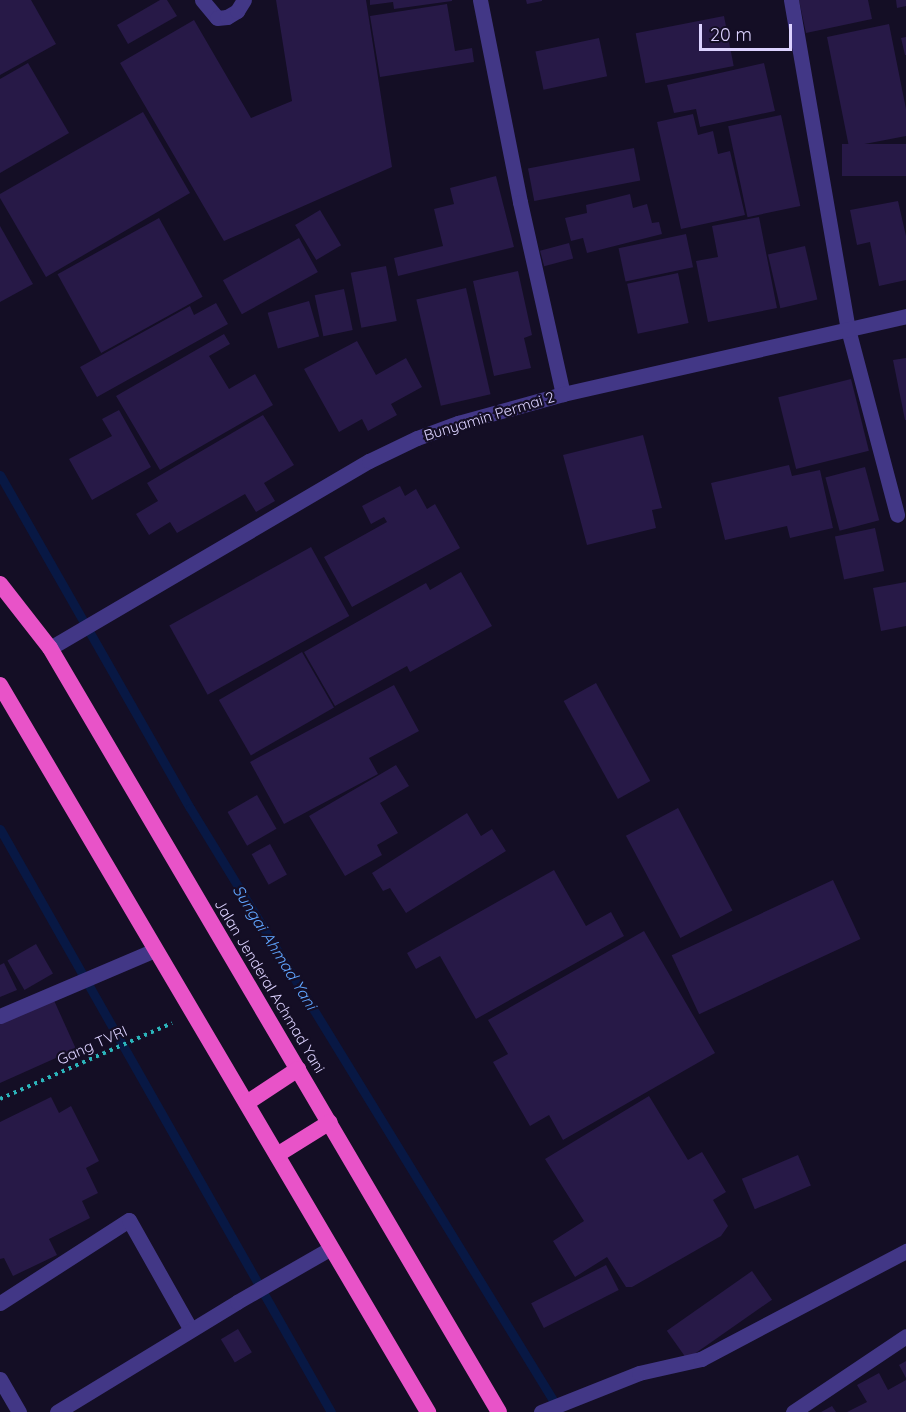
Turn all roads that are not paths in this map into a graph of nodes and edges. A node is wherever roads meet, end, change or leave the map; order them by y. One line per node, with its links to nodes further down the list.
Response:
1 (202, 0): 2 (street)
2 (244, 0)
3 (480, 0): 7 (street)
4 (791, 0): 6 (street)
5 (906, 316): 6 (street, Bunyamin Permai 2)
6 (848, 329): 7 (street, Bunyamin Permai 2); 8 (street)
7 (563, 394): 10 (street, Bunyamin Permai 2)
8 (897, 515)
9 (0, 584): 10 (highway, Jalan Jenderal Achmad Yani)
10 (50, 648): 14 (highway, Jalan Jenderal Achmad Yani)
11 (0, 684): 12 (highway)
12 (155, 950): 13 (street); 15 (highway)
13 (0, 1016)
14 (298, 1069): 15 (highway); 16 (highway, Jalan Jenderal Achmad Yani)
15 (248, 1102): 17 (highway)
16 (330, 1122): 17 (highway); 28 (highway, Jalan Jenderal Achmad Yani)
17 (277, 1155): 18 (highway)
18 (331, 1248): 21 (street); 27 (highway)
19 (906, 1251): 29 (street)
20 (0, 1302): 21 (street)
21 (190, 1330): 26 (street)
22 (906, 1336): 30 (street)
23 (0, 1379): 24 (street)
24 (5, 1399): 25 (street)
25 (19, 1412)
26 (57, 1412)
27 (428, 1412)
28 (499, 1412)
29 (542, 1412)
30 (793, 1412)

